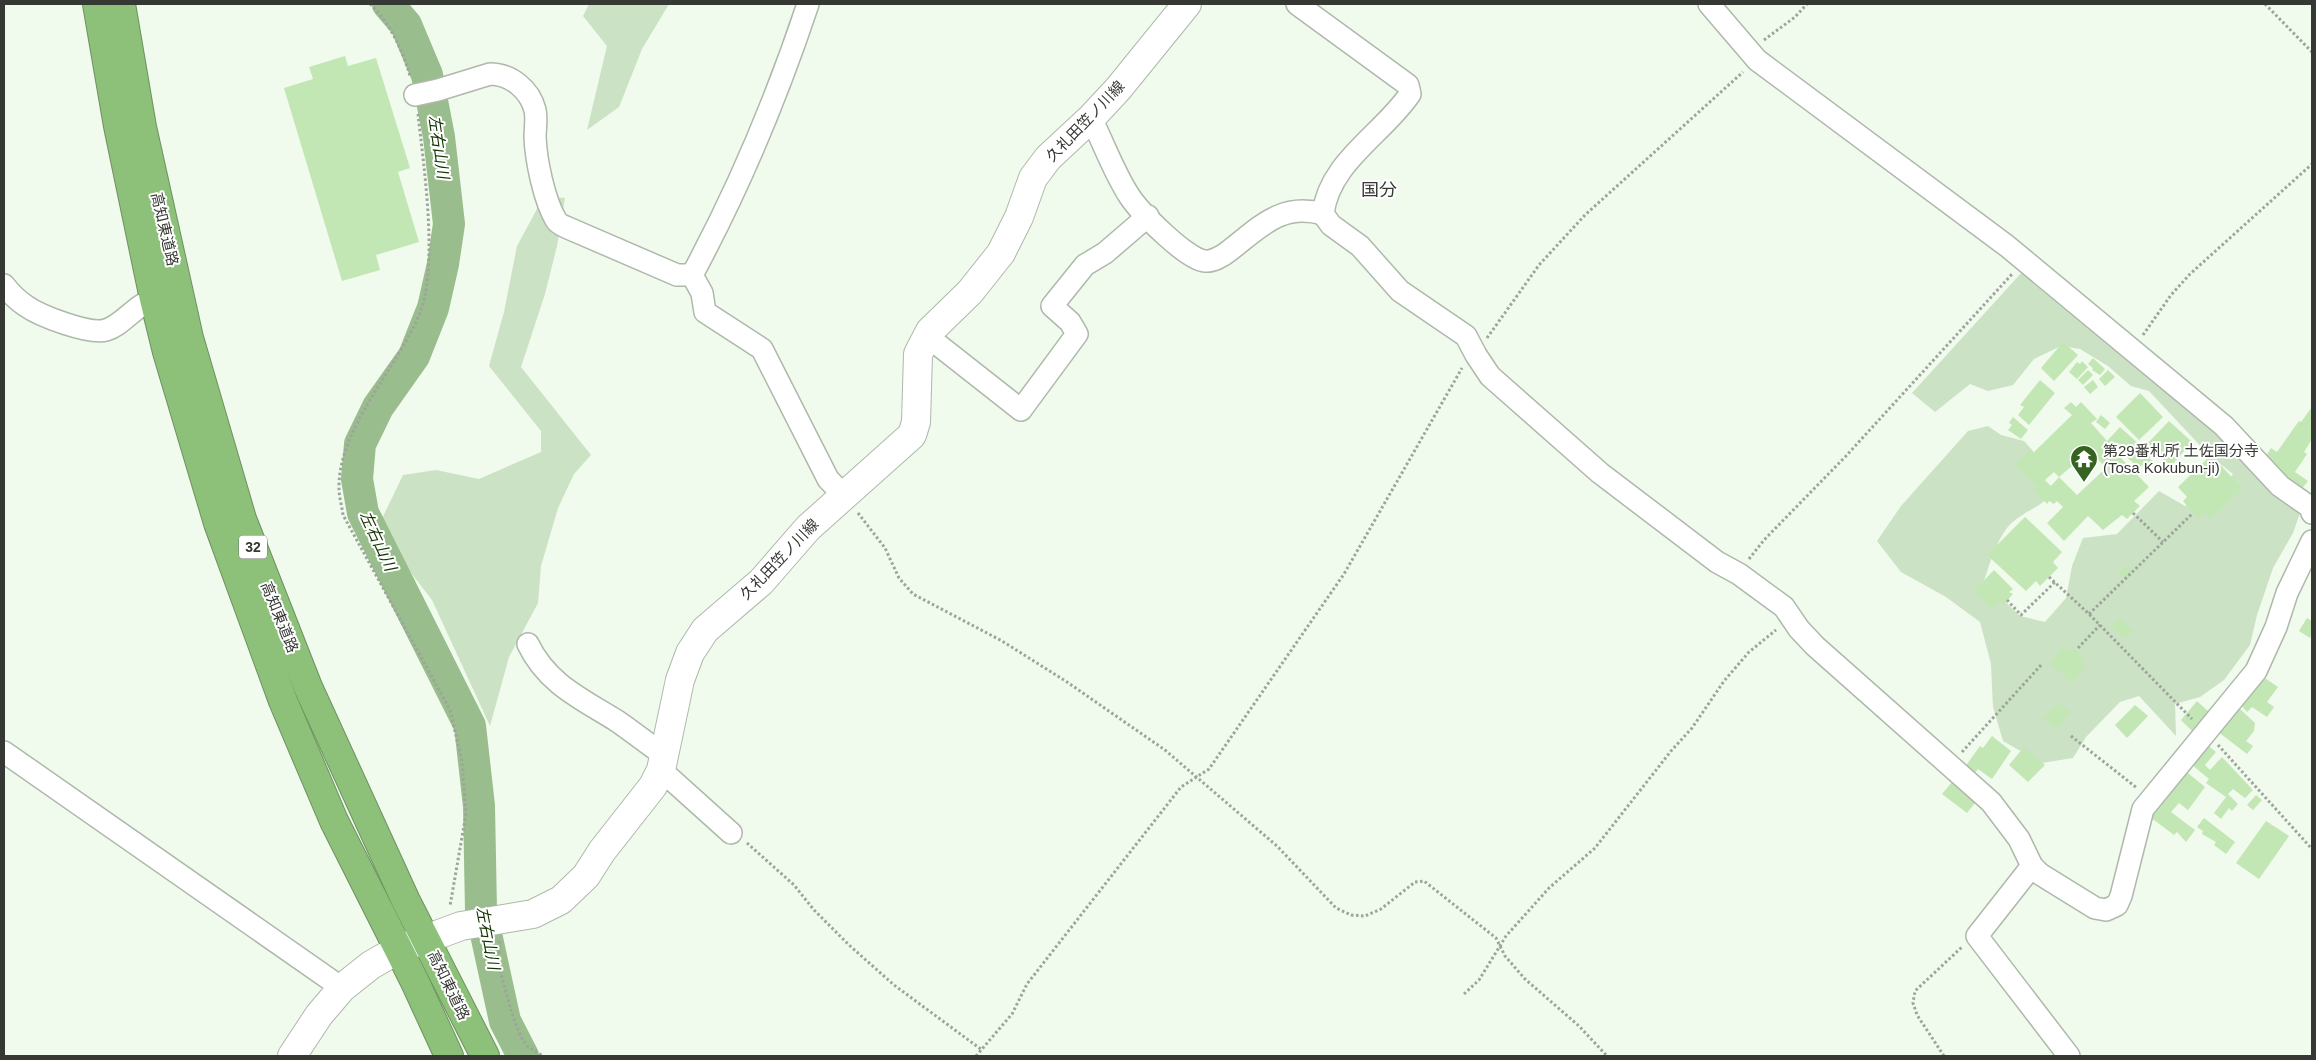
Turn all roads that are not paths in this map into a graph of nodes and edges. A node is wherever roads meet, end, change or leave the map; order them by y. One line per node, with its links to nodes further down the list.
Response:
1 (97, 4): 13 (highway, 高知東道路 / 32)
2 (121, 4): 23 (highway, 高知東道路 / 32)
3 (808, 4): 11 (street)
4 (1187, 4): 8 (main road, 久礼田笠ノ川線)
5 (1297, 4): 9 (street)
6 (1709, 4): 16 (street)
7 (425, 93): 11 (street)
8 (1091, 118): 10 (street); 14 (main road, 久礼田笠ノ川線)
9 (1322, 214): 10 (street); 22 (street)
10 (1148, 216): 14 (street)
11 (692, 275): 15 (street)
12 (4, 285): 13 (street)
13 (154, 299): 24 (highway, 高知東道路 / 32)
14 (927, 336): 15 (main road, 久礼田笠ノ川線)
15 (844, 496): 20 (main road, 久礼田笠ノ川線)
16 (2312, 513)
17 (2312, 541): 22 (street)
18 (528, 644): 20 (street)
19 (4, 752): 25 (street)
20 (662, 762): 21 (street); 23 (main road, 久礼田笠ノ川線)
21 (731, 833)
22 (2032, 866): 29 (street)
23 (444, 932): 24 (main road, 久礼田笠ノ川線); 28 (highway, 高知東道路 / 32)
24 (399, 949): 25 (main road, 久礼田笠ノ川線); 27 (highway, 高知東道路 / 32)
25 (342, 988): 26 (main road, 久礼田笠ノ川線)
26 (292, 1056)
27 (449, 1056)
28 (485, 1056)
29 (2069, 1056)

